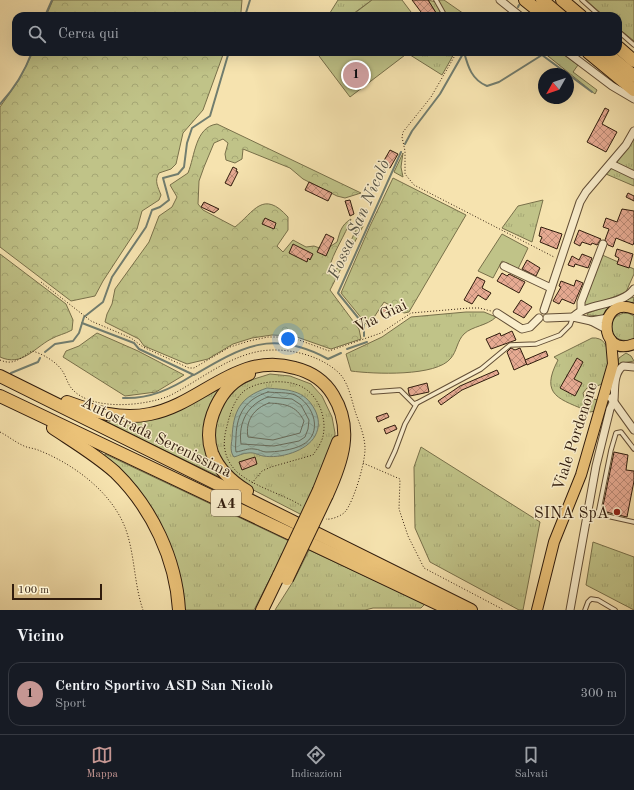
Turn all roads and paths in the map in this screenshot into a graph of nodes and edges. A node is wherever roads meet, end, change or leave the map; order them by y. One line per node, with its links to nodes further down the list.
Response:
1 (436, 0): 7 (lane)
2 (500, 0): 8 (street)
3 (525, 0): 9 (highway)
4 (542, 0): 10 (highway)
5 (562, 0): 11 (highway)
6 (582, 0): 12 (lane)
7 (442, 12)
8 (512, 12)
9 (540, 12)
10 (556, 12)
11 (576, 12)
12 (596, 12)
13 (622, 35): 14 (lane)
14 (634, 45)
15 (622, 50): 20 (highway)
16 (455, 56): 28 (path)
17 (572, 56): 23 (street)
18 (593, 56): 22 (highway)
19 (610, 56): 21 (highway)
20 (634, 61)
21 (634, 76)
22 (634, 90)
23 (634, 99)
24 (634, 131): 25 (street)
25 (611, 164): 26 (street); 28 (street)
26 (634, 174)
27 (603, 244): 35 (street)
28 (561, 260): 31 (street)
29 (504, 266): 31 (street)
30 (41, 282): 36 (path, Via Giai)
31 (551, 288): 34 (street)
32 (634, 289): 35 (street)
33 (633, 308): 40 (main road)
34 (544, 310): 37 (street); 38 (street)
35 (581, 311): 39 (street)
36 (497, 313): 37 (street)
37 (539, 318): 38 (street)
38 (548, 318): 39 (street)
39 (573, 318): 41 (street); 55 (lane)
40 (608, 318): 41 (street); 42 (main road)
41 (591, 321): 42 (street)
42 (606, 329): 43 (main road, Viale Pordenone)
43 (611, 340): 44 (main road, Viale Pordenone); 46 (main road, Viale Pordenone)
44 (631, 345): 46 (main road, Viale Pordenone)
45 (0, 360): 59 (path)
46 (613, 364): 53 (main road, Viale Pordenone)
47 (634, 367): 53 (street)
48 (0, 371): 50 (lane)
49 (0, 376): 62 (highway); 66 (highway, Autostrada Serenissima / A4)
50 (27, 384)
51 (373, 392): 55 (lane)
52 (0, 396): 72 (highway, Autostrada Serenissima / A4)
53 (608, 396): 56 (street); 75 (main road, Viale Pordenone); 76 (street)
54 (0, 401): 69 (highway)
55 (417, 403): 60 (lane)
56 (634, 430)
57 (0, 432): 68 (path)
58 (634, 449): 65 (lane)
59 (362, 462): 64 (path); 74 (path)
60 (388, 466)
61 (252, 483): 61 (path); 63 (path)
62 (323, 493): 66 (highway); 67 (highway, bridge)
63 (304, 507)
64 (324, 519)
65 (634, 522)
66 (347, 549): 73 (highway, Autostrada Serenissima / A4)
67 (283, 577): 70 (highway); 71 (highway)
68 (143, 610)
69 (179, 610)
70 (262, 610)
71 (270, 610)
72 (451, 610)
73 (471, 610)
74 (504, 610)
75 (537, 610)
76 (570, 610)
77 (585, 610): 78 (lane)
78 (615, 610)

